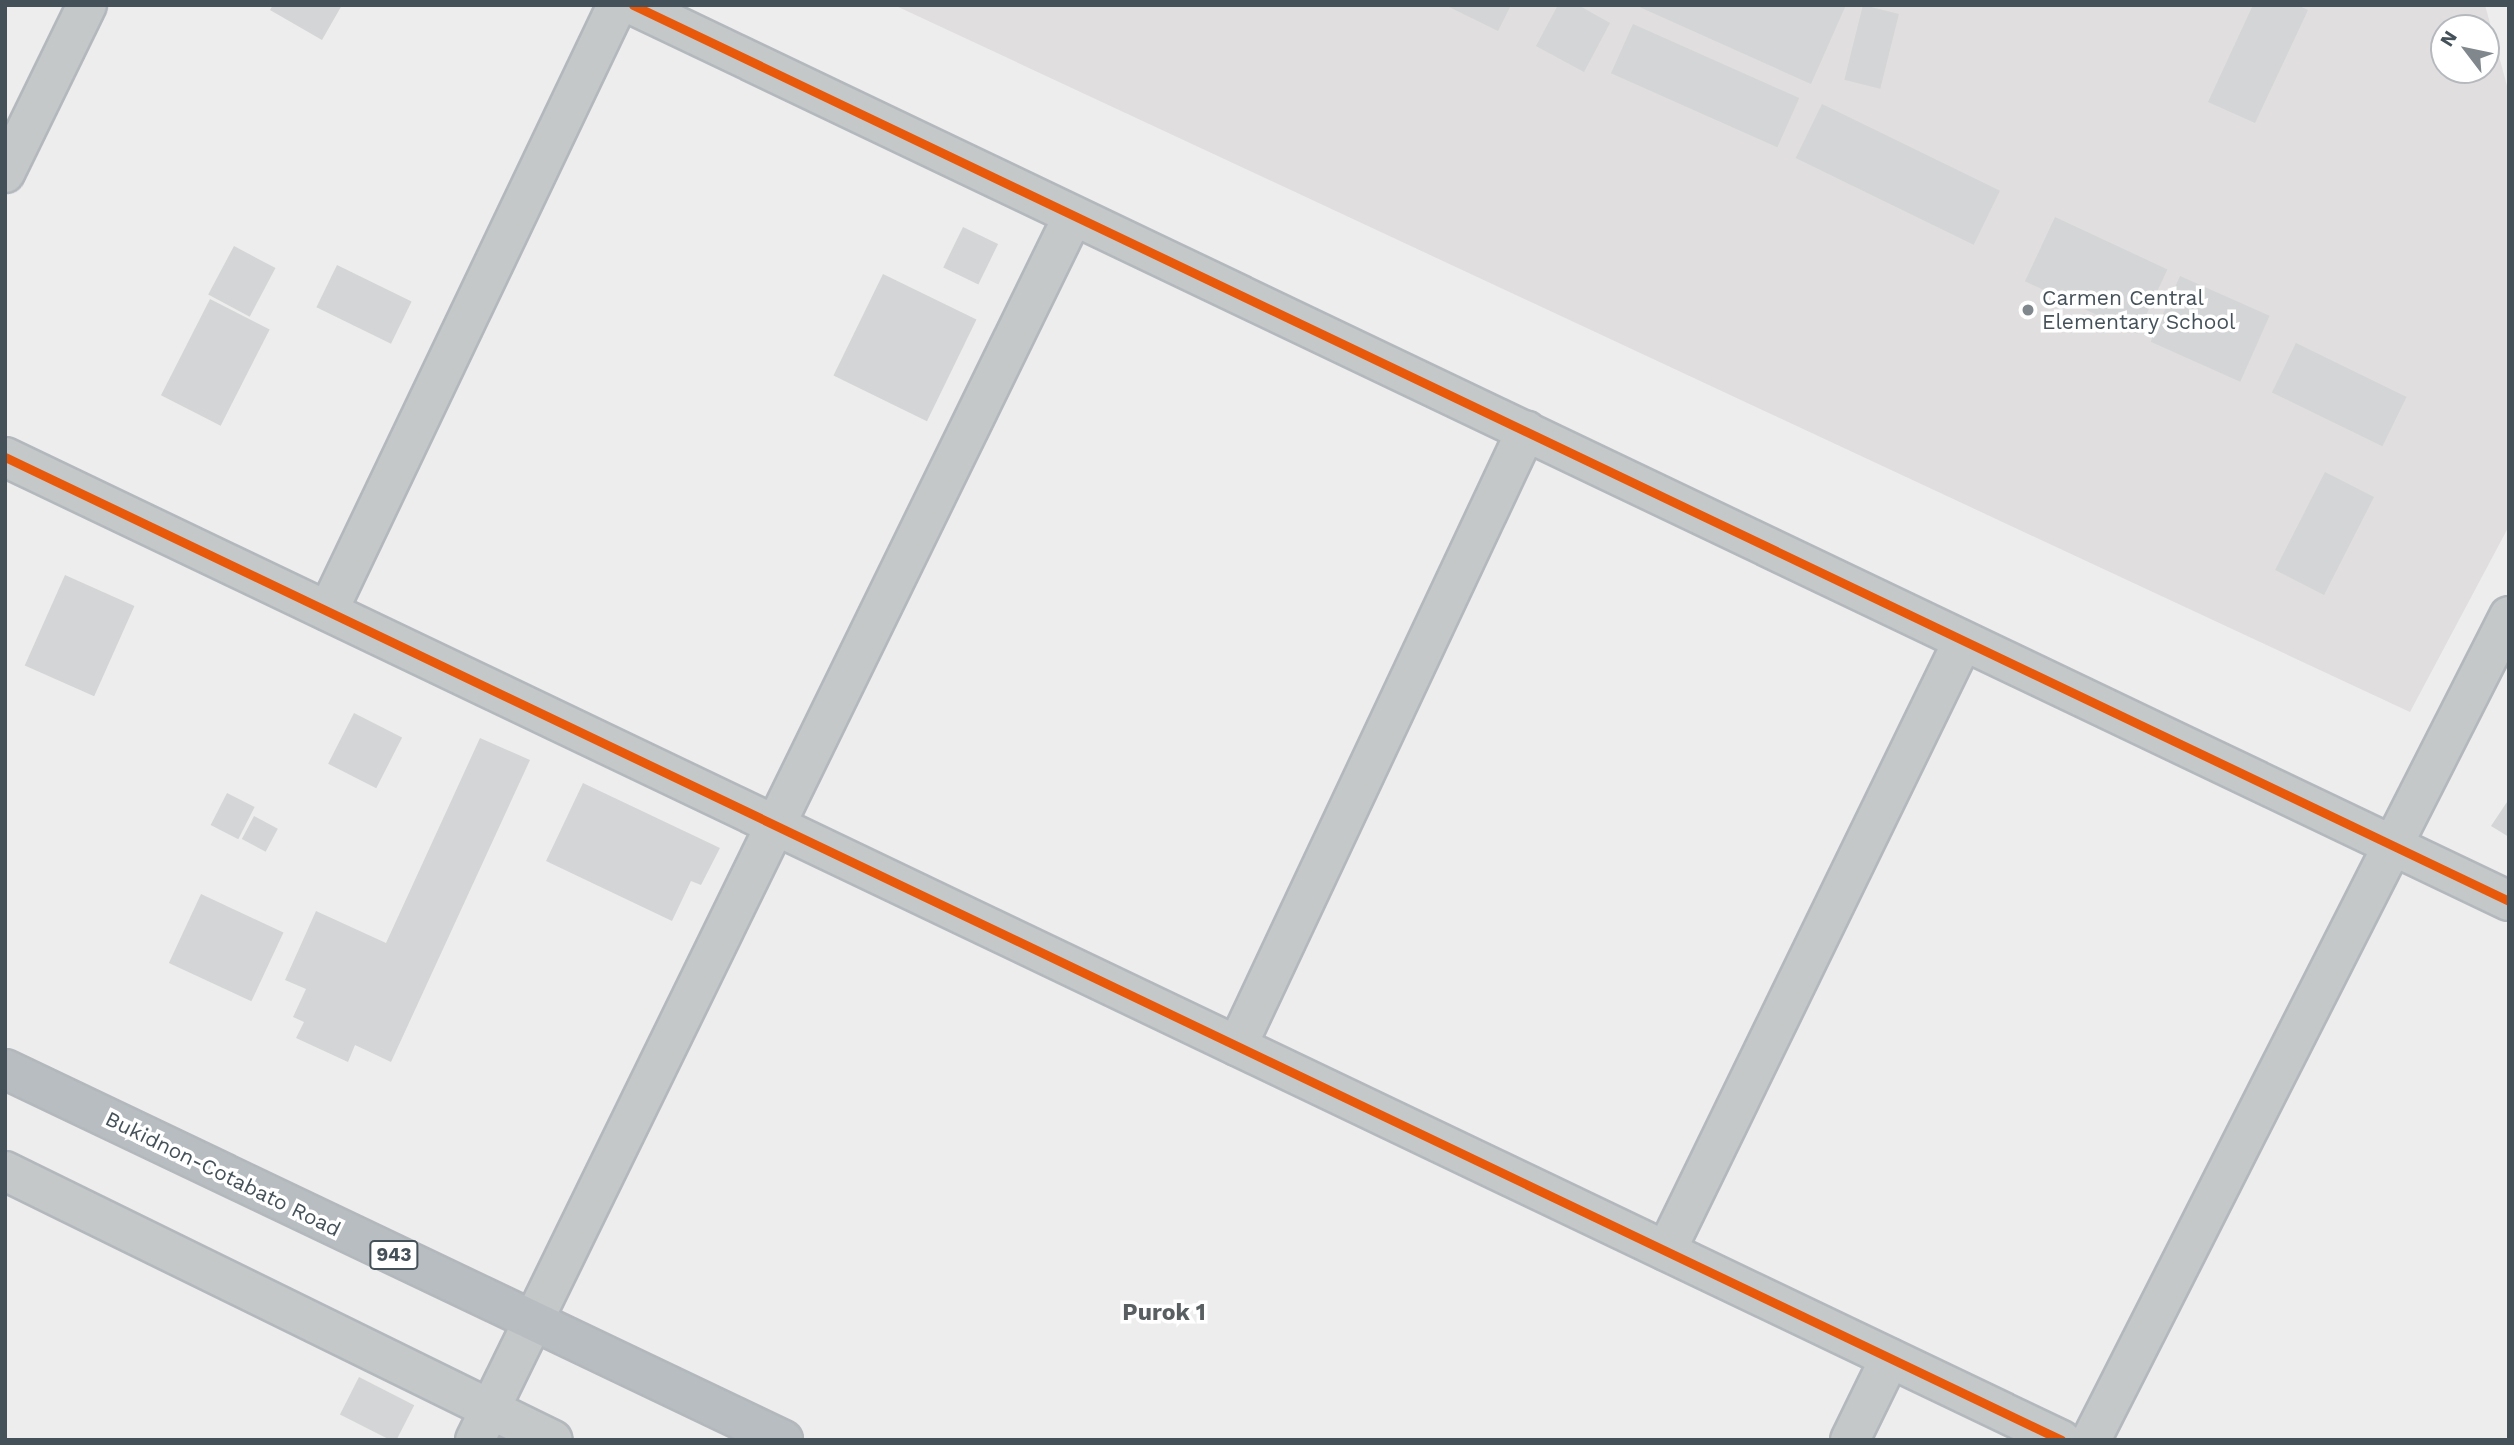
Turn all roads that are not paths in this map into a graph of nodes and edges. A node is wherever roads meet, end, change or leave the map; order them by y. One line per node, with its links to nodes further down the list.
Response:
1 (87, 5): 4 (street)
2 (617, 5): 8 (street)
3 (633, 5): 5 (street)
4 (5, 173)
5 (1073, 216): 6 (street); 11 (street)
6 (1526, 431): 10 (street); 14 (street)
7 (5, 457): 8 (street)
8 (328, 611): 11 (street)
9 (2509, 616): 12 (street)
10 (1963, 641): 12 (street); 17 (street)
11 (774, 824): 14 (street); 18 (street)
12 (2393, 845): 13 (street); 25 (street)
13 (2509, 901)
14 (1237, 1046): 17 (street)
15 (5, 1069): 18 (highway, Bukidnon-Cotabato Road / 943)
16 (5, 1171): 20 (street)
17 (1666, 1251): 19 (street)
18 (530, 1320): 20 (street); 22 (highway, Bukidnon-Cotabato Road / 943)
19 (1890, 1358): 23 (street); 24 (street)
20 (482, 1425): 21 (street)
21 (553, 1440)
22 (783, 1440)
23 (1850, 1440)
24 (2061, 1440)
25 (2091, 1440)

